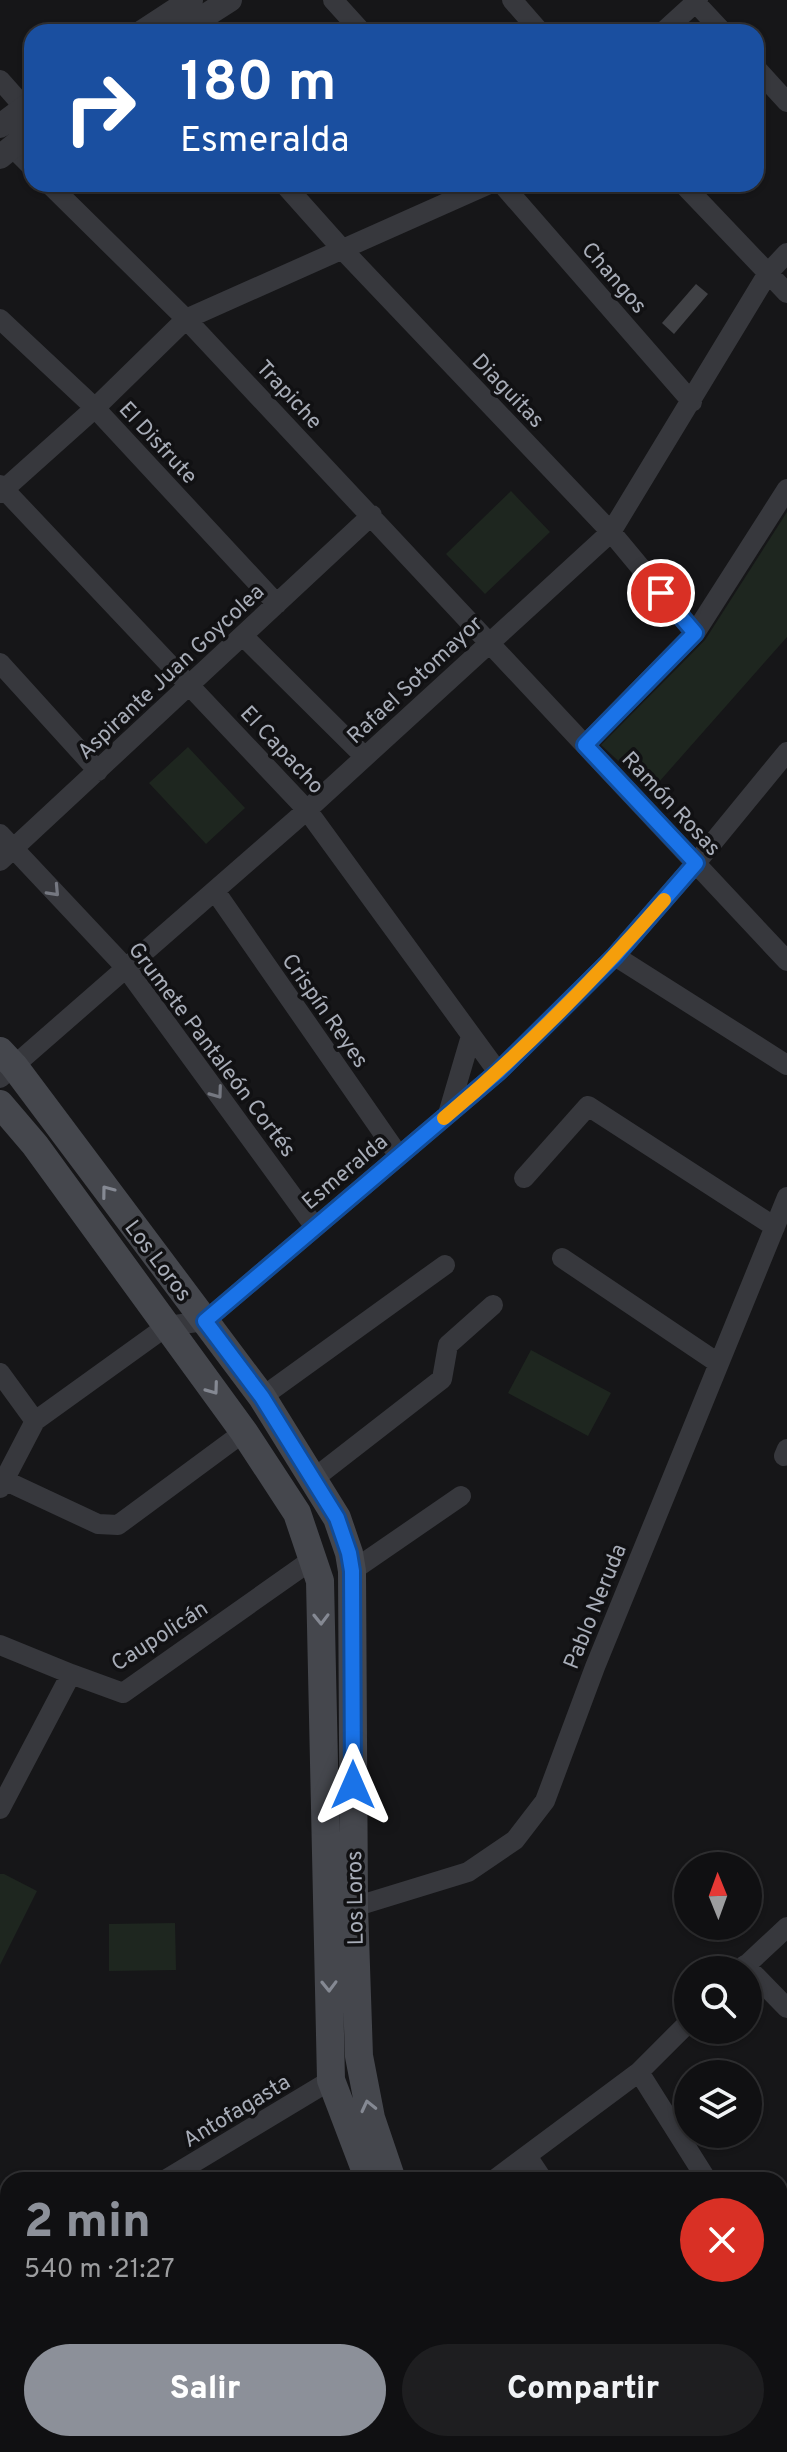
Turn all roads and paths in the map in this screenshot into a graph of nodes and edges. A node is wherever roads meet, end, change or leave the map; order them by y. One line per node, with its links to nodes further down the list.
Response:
1 (191, 0): 6 (street)
2 (230, 0): 7 (street)
3 (333, 0): 8 (street)
4 (512, 0): 9 (street)
5 (696, 1): 10 (street); 11 (street)
6 (157, 24)
7 (192, 24)
8 (355, 24)
9 (533, 24)
10 (672, 24)
11 (716, 24)
12 (764, 77): 14 (street)
13 (0, 80): 15 (street)
14 (787, 102)
15 (24, 110)
16 (24, 123): 17 (street)
17 (4, 144): 18 (street)
18 (24, 160)
19 (57, 192): 29 (street, Trapiche)
20 (291, 192): 24 (street, Diaguitas)
21 (471, 192): 24 (street)
22 (509, 192): 30 (street, Changos)
23 (691, 192): 26 (street)
24 (342, 249): 29 (street); 35 (street, Diaguitas)
25 (787, 253): 26 (street, Rafael Sotomayor)
26 (768, 273): 27 (street); 30 (street, Rafael Sotomayor)
27 (787, 293)
28 (0, 319): 31 (street, El Disfrute)
29 (186, 319): 31 (street); 34 (street, Trapiche)
30 (692, 402): 35 (street, Rafael Sotomayor)
31 (95, 408): 32 (street); 36 (street, El Disfrute)
32 (1, 489): 41 (street, El Capacho)
33 (787, 489): 37 (street)
34 (372, 515): 36 (street, Aspirante Juan Goycolea); 39 (street, Trapiche)
35 (611, 532): 37 (street, Diaguitas); 39 (street, Rafael Sotomayor)
36 (277, 604): 38 (street, Aspirante Juan Goycolea)
37 (695, 633): 42 (street)
38 (243, 636): 41 (street, Aspirante Juan Goycolea); 44 (street)
39 (490, 643): 42 (street, Ramón Rosas); 44 (street, Rafael Sotomayor)
40 (0, 663): 45 (street)
41 (190, 685): 45 (street, Aspirante Juan Goycolea); 46 (street, El Capacho)
42 (585, 745): 48 (street, Ramón Rosas)
43 (787, 752): 48 (street, Esmeralda)
44 (365, 757): 46 (street, Rafael Sotomayor)
45 (98, 771): 47 (street, Aspirante Juan Goycolea)
46 (307, 810): 49 (street, Rafael Sotomayor); 53 (street, El Capacho)
47 (5, 848): 52 (street, Grumete Pantaleón Cortés, one-way to 52)
48 (696, 863): 50 (street, Esmeralda); 51 (street, Ramón Rosas)
49 (215, 891): 52 (street, Rafael Sotomayor); 59 (street, Crispín Reyes)
50 (615, 956): 55 (street); 56 (street, Esmeralda)
51 (787, 961)
52 (126, 968): 54 (street, Rafael Sotomayor); 62 (street, Grumete Pantaleón Cortés, one-way to 62)
53 (471, 1036): 56 (street, El Capacho); 58 (street)
54 (5, 1065): 67 (main road, Los Loros, one-way to 54)
55 (787, 1065)
56 (498, 1072): 58 (street, Esmeralda)
57 (0, 1104): 68 (main road, Los Loros)
58 (448, 1114): 59 (street, Esmeralda)
59 (399, 1156): 62 (street, Esmeralda)
60 (524, 1178): 63 (street)
61 (787, 1197): 63 (street, Pablo Neruda)
62 (315, 1227): 67 (street, Esmeralda)
63 (775, 1227): 69 (street, Pablo Neruda)
64 (562, 1258): 69 (street)
65 (445, 1265): 71 (street)
66 (493, 1305): 74 (street)
67 (205, 1321): 68 (street); 71 (main road, Los Loros)
68 (167, 1326): 72 (street); 73 (main road, Los Loros, one-way to 73)
69 (718, 1363): 82 (street, Pablo Neruda)
70 (0, 1373): 72 (street)
71 (262, 1397): 74 (main road, Los Loros)
72 (35, 1421): 75 (street)
73 (244, 1432): 75 (street); 77 (main road, Los Loros)
74 (312, 1480): 78 (main road, Los Loros)
75 (2, 1484)
76 (461, 1496): 78 (street)
77 (313, 1559): 80 (street, Caupolicán); 82 (main road, Los Loros, one-way to 82)
78 (352, 1571): 82 (main road, Los Loros)
79 (0, 1645): 80 (street)
80 (71, 1674): 81 (street)
81 (0, 1809)
82 (340, 1908): 89 (main road, Los Loros, one-way to 89); 93 (main road, Los Loros, one-way to 82)
83 (787, 1927): 84 (street)
84 (756, 1956)
85 (762, 1985): 86 (street)
86 (787, 2008)
87 (674, 2037): 88 (street)
88 (639, 2072): 90 (street); 96 (street)
89 (331, 2080): 91 (street, Antofagasta); 92 (main road, Los Loros)
90 (527, 2156): 94 (street); 95 (street)
91 (182, 2172)
92 (366, 2172)
93 (389, 2172)
94 (505, 2172)
95 (538, 2172)
96 (702, 2172)

